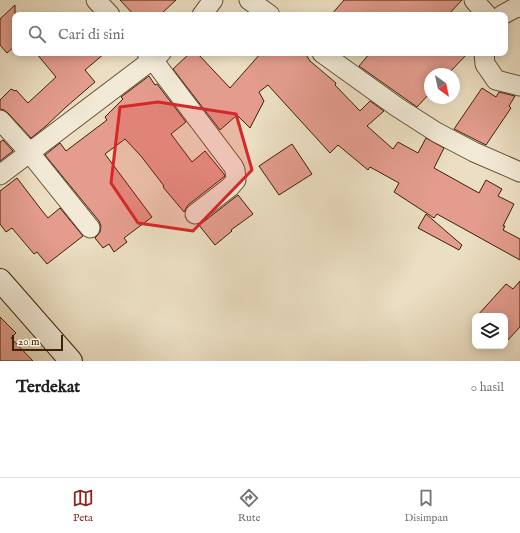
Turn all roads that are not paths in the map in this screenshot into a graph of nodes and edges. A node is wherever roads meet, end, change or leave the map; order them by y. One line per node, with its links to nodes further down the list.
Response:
1 (96, 0): 6 (street)
2 (213, 0): 7 (street)
3 (250, 0): 8 (street)
4 (474, 0): 9 (street)
5 (520, 7): 10 (street)
6 (107, 12)
7 (204, 12)
8 (266, 12)
9 (484, 12)
10 (508, 12)
11 (153, 56): 17 (street)
12 (155, 56): 20 (street)
13 (326, 56): 18 (street)
14 (484, 56): 15 (street)
15 (520, 86)
16 (0, 120): 17 (street)
17 (29, 152): 19 (street); 21 (street)
18 (520, 172)
19 (0, 175)
20 (195, 214)
21 (90, 228)
22 (0, 280): 23 (main road)
23 (71, 361)

